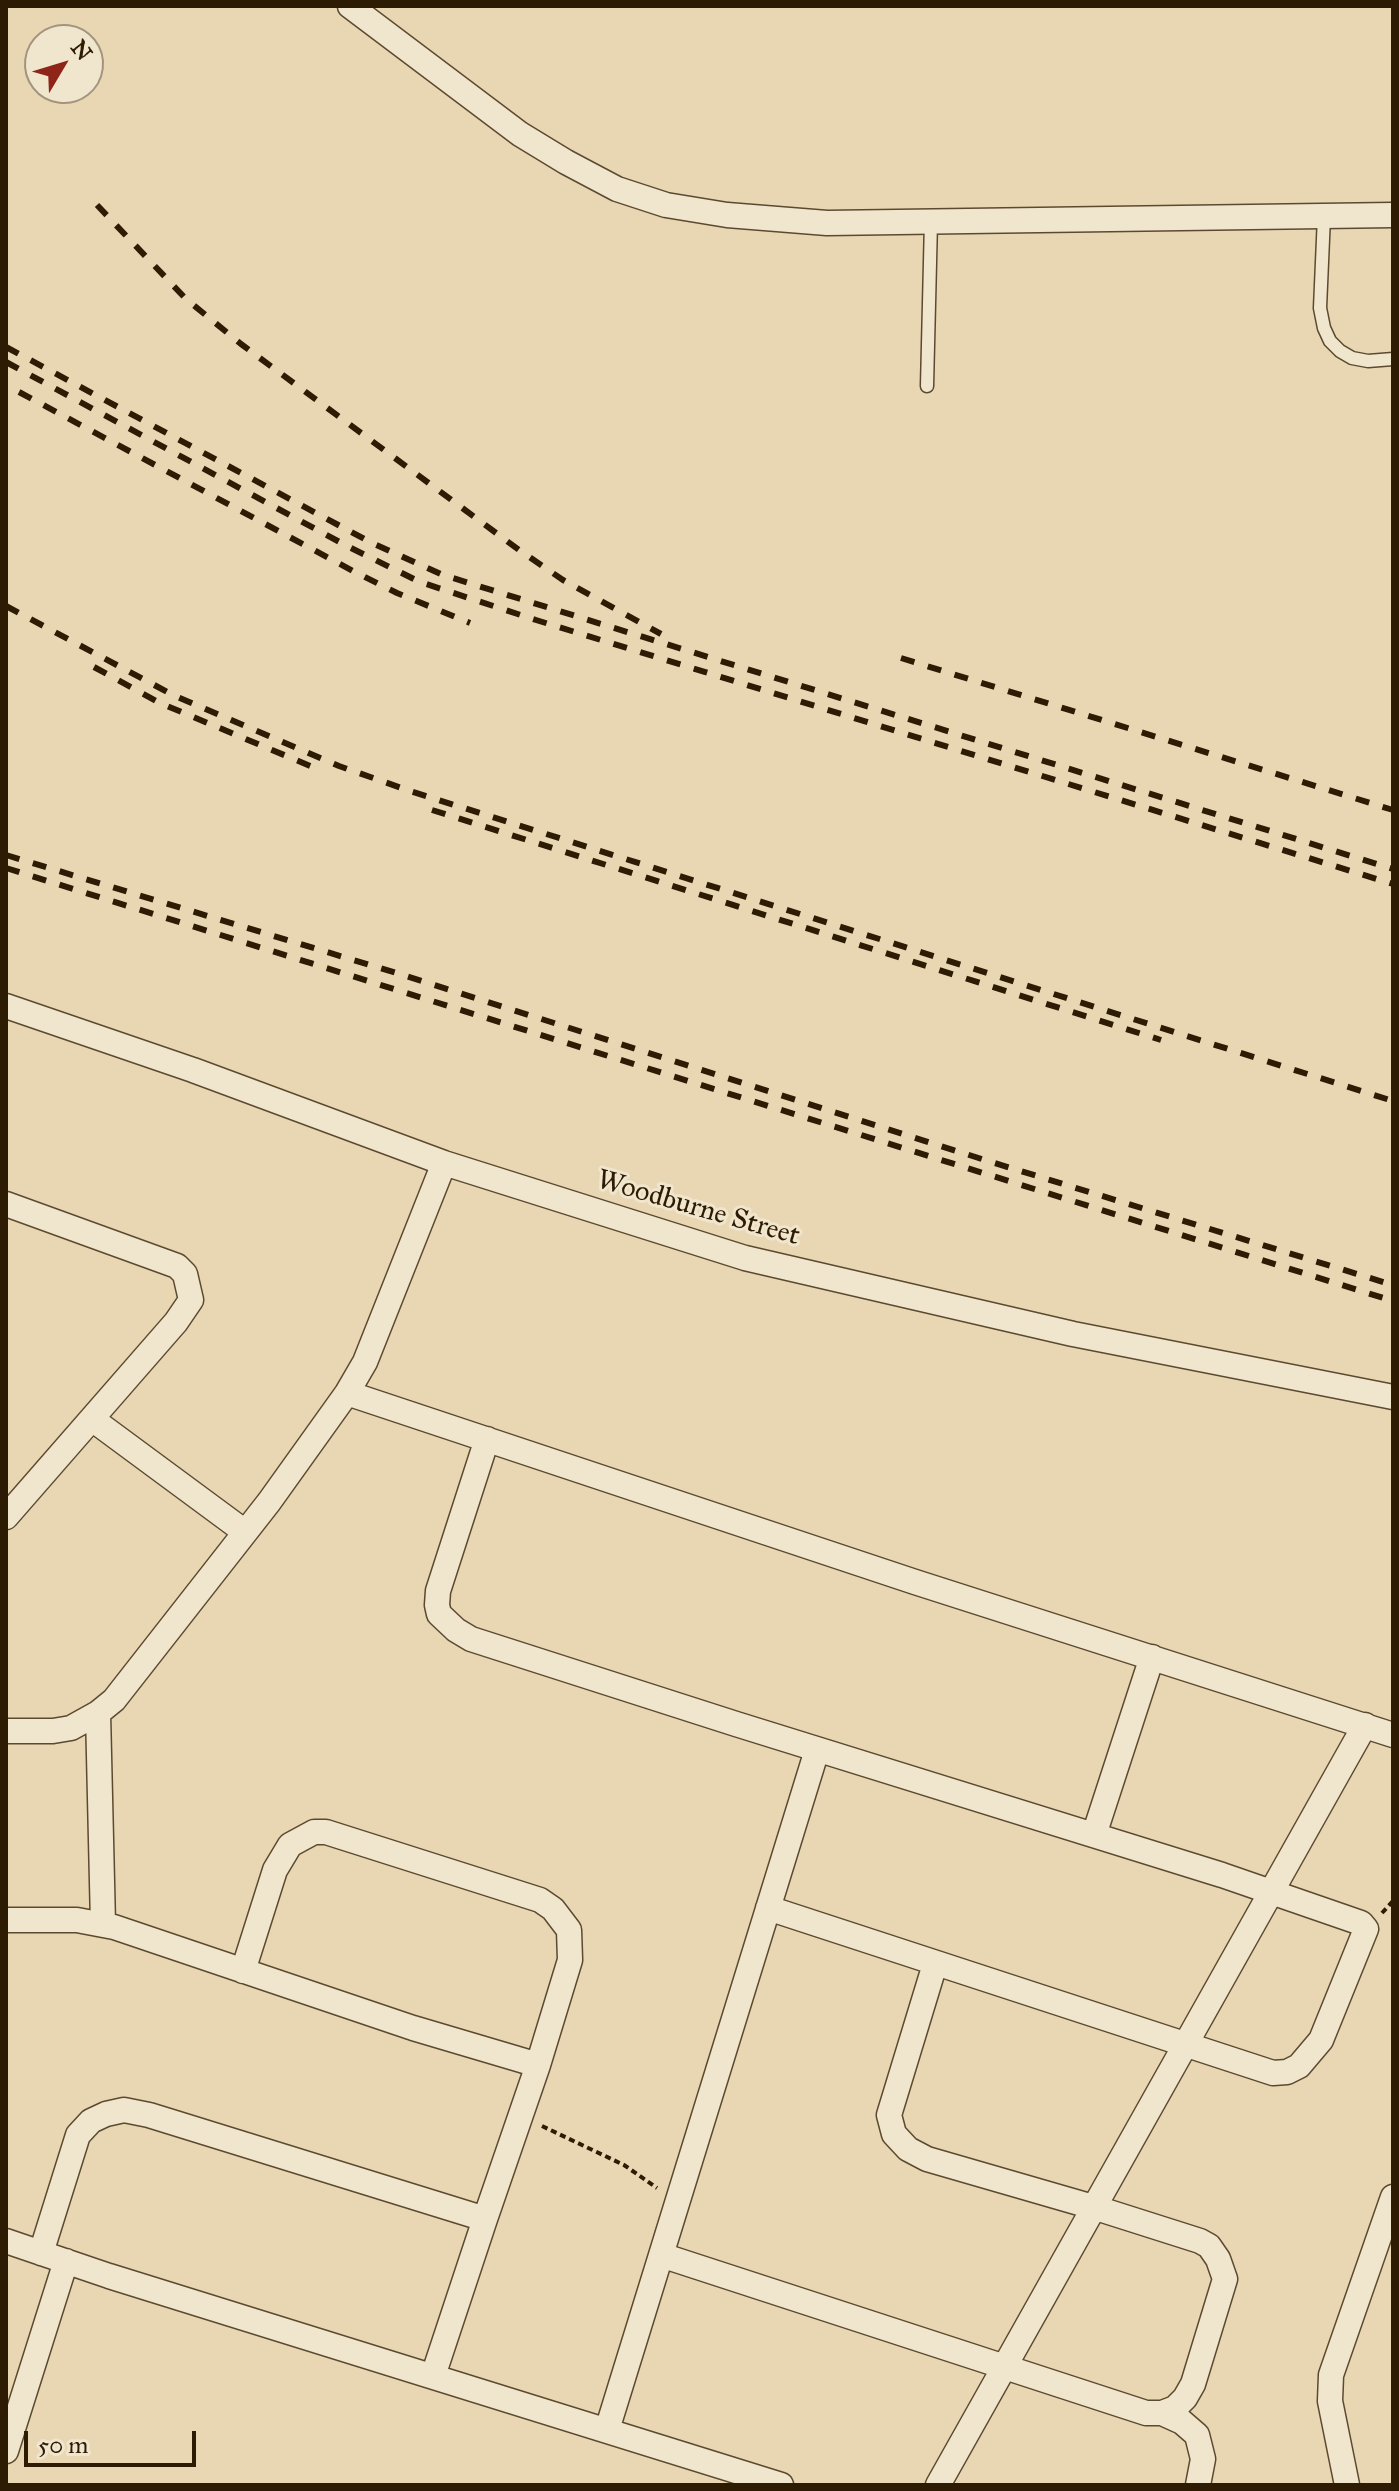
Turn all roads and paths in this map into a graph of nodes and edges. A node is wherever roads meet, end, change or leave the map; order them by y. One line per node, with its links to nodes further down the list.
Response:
1 (350, 6): 4 (street)
2 (1393, 215): 3 (street)
3 (1324, 216): 4 (street); 5 (lane)
4 (931, 221): 6 (lane)
5 (1393, 359)
6 (927, 386)
7 (6, 1006): 8 (street, Woodburne Street)
8 (444, 1163): 10 (street); 11 (street, Woodburne Street)
9 (6, 1204): 12 (street)
10 (347, 1393): 13 (street); 15 (street)
11 (1393, 1397)
12 (92, 1419): 14 (street); 15 (street)
13 (487, 1439): 16 (street); 21 (street)
14 (6, 1517)
15 (245, 1532): 17 (street)
16 (1152, 1657): 18 (street); 22 (street)
17 (98, 1713): 19 (street); 26 (street)
18 (1365, 1725): 20 (street); 23 (street)
19 (6, 1731)
20 (1393, 1735)
21 (817, 1750): 22 (street); 24 (street)
22 (1094, 1835): 23 (street)
23 (1272, 1891): 29 (street); 29 (street)
24 (768, 1908): 27 (street); 33 (street)
25 (6, 1920): 26 (street)
26 (103, 1924): 28 (street)
27 (935, 1964): 29 (street); 34 (street)
28 (243, 1971): 30 (street); 30 (street)
29 (1184, 2046): 34 (street)
30 (538, 2065): 31 (street)
31 (521, 2118): 33 (path); 35 (street)
32 (1393, 2197): 49 (street)
33 (677, 2202): 38 (street)
34 (1093, 2207): 40 (street); 42 (street)
35 (485, 2219): 37 (street); 41 (street)
36 (6, 2241): 37 (street)
37 (41, 2253): 39 (street)
38 (661, 2255): 40 (street); 43 (street)
39 (66, 2261): 41 (street); 44 (street)
40 (1003, 2367): 42 (street); 47 (street)
41 (433, 2376): 43 (street)
42 (1162, 2413): 48 (street)
43 (607, 2430): 45 (street)
44 (6, 2451)
45 (746, 2480): 46 (street)
46 (781, 2485)
47 (938, 2485)
48 (1198, 2485)
49 (1347, 2485)

